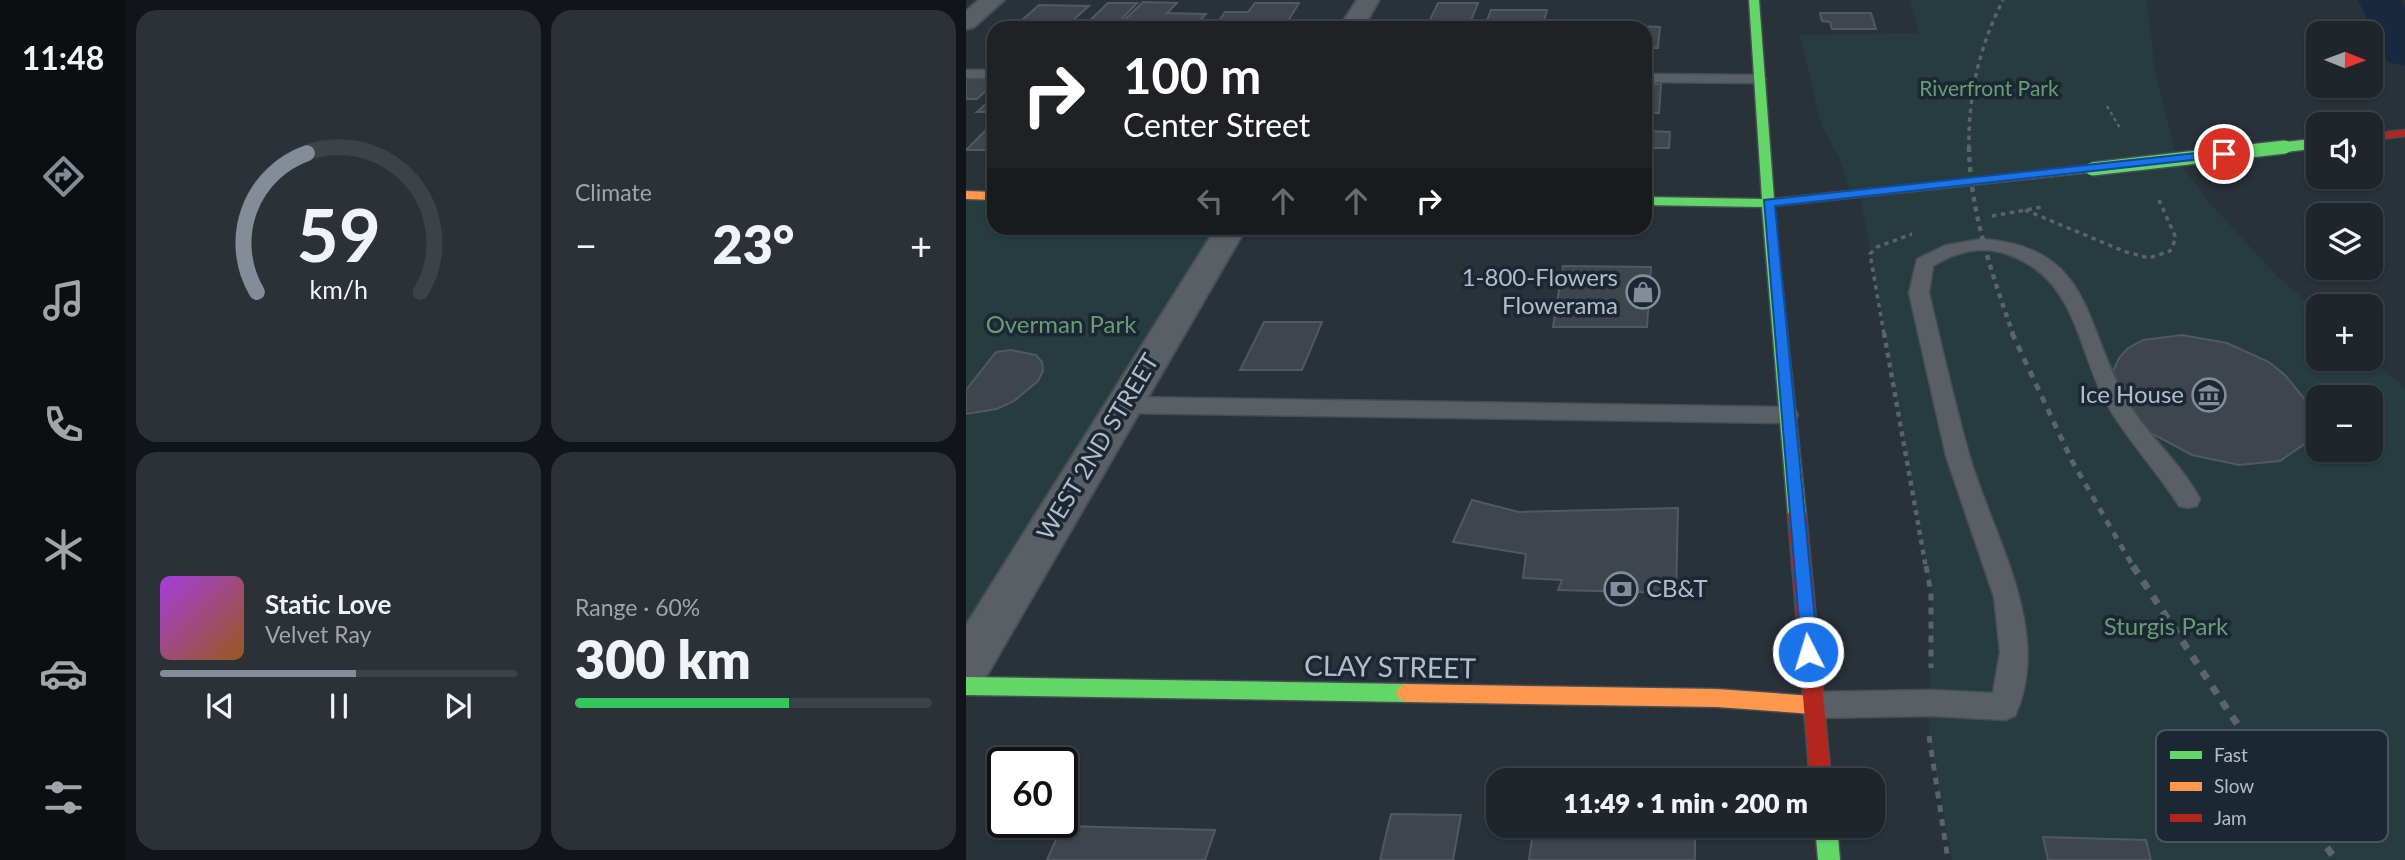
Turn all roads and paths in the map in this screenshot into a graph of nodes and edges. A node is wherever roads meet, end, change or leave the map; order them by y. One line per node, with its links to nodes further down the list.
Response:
1 (993, 0): 5 (street)
2 (1367, 0): 4 (street)
3 (1754, 0): 9 (main road)
4 (1355, 21)
5 (966, 22)
6 (966, 74): 7 (lane)
7 (987, 74)
8 (1652, 78): 9 (lane)
9 (1759, 79): 19 (main road)
10 (2107, 106): 11 (path)
11 (2120, 129)
12 (2405, 133): 13 (main road)
13 (2383, 136)
14 (2306, 144): 19 (main road, bridge)
15 (966, 195): 16 (main road)
16 (987, 195)
17 (2159, 198): 20 (path)
18 (1652, 201): 19 (main road)
19 (1768, 203): 23 (main road)
20 (2024, 210)
21 (1227, 235): 22 (street, WEST 2ND STREET)
22 (1124, 405): 23 (lane); 25 (street, WEST 2ND STREET)
23 (1787, 415): 27 (main road)
24 (2188, 499): 27 (lane)
25 (966, 667)
26 (966, 686): 27 (main road, CLAY STREET)
27 (1813, 705): 28 (main road)
28 (1820, 768)
29 (1827, 838): 30 (main road)
30 (1829, 860)

